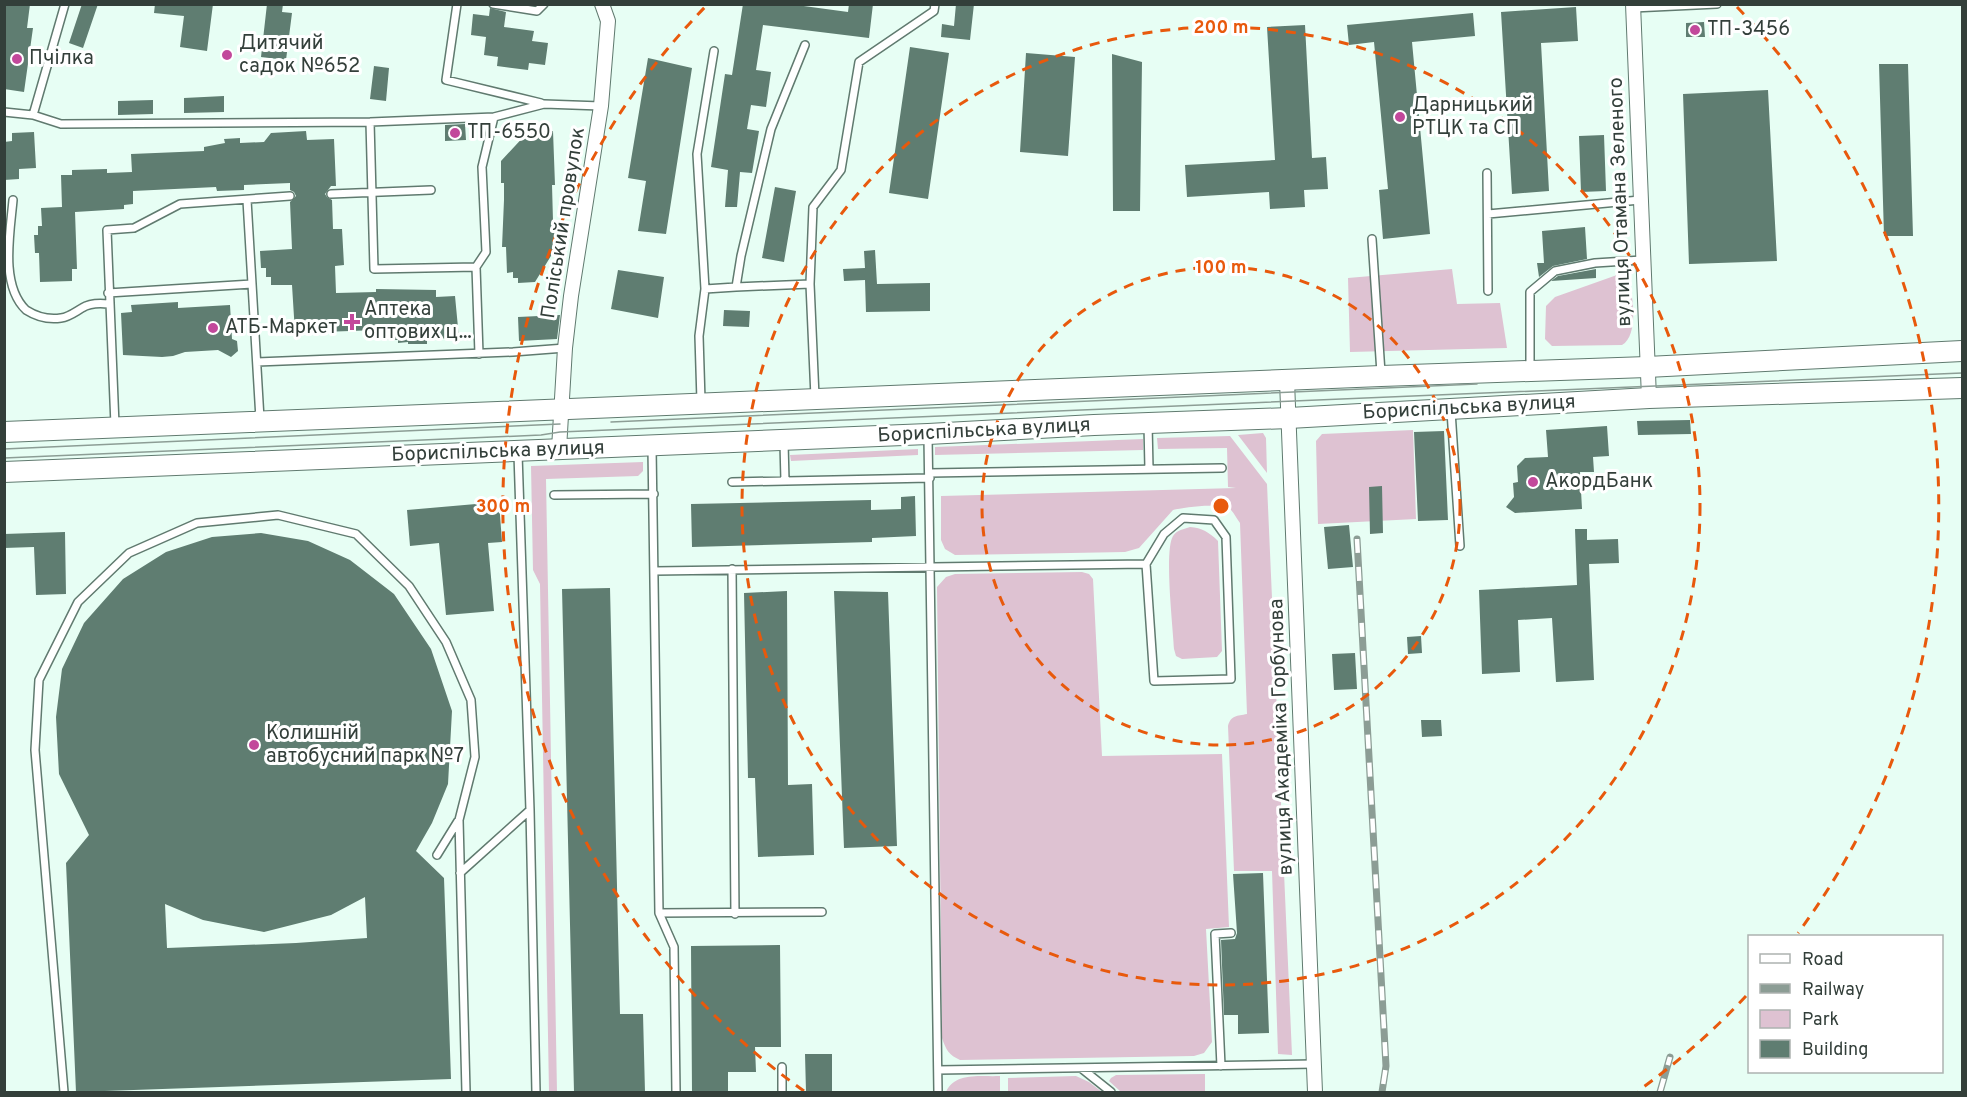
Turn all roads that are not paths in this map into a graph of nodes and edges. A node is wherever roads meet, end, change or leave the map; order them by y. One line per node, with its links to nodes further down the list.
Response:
1 (65, 4): 14 (lane)
2 (457, 4): 11 (lane)
3 (493, 4): 4 (lane)
4 (544, 4)
5 (602, 4): 12 (street, Поліський провулок)
6 (935, 4): 30 (lane)
7 (1717, 4): 8 (lane)
8 (1633, 6): 24 (street, вулиця Отамана Зеленого)
9 (805, 45): 31 (lane)
10 (714, 51): 32 (lane)
11 (544, 104): 12 (lane); 15 (lane)
12 (602, 106): 36 (street, Поліський провулок)
13 (4, 112): 14 (lane)
14 (33, 115): 16 (lane)
15 (494, 117): 16 (lane); 28 (lane)
16 (370, 122): 19 (lane)
17 (1487, 173): 25 (lane)
18 (430, 190): 19 (lane)
19 (372, 193): 20 (lane); 28 (lane)
20 (331, 194)
21 (290, 196): 23 (lane)
22 (13, 200): 35 (lane)
23 (247, 200): 29 (lane); 34 (lane)
24 (1640, 200): 25 (lane); 27 (street, вулиця Отамана Зеленого)
25 (1488, 214): 33 (lane)
26 (1372, 239): 42 (lane)
27 (1642, 260): 40 (street, вулиця Отамана Зеленого); 41 (lane)
28 (476, 267): 38 (lane)
29 (252, 284): 34 (lane); 39 (lane)
30 (810, 284): 31 (lane); 46 (lane)
31 (736, 287): 32 (lane)
32 (705, 289): 47 (lane)
33 (1488, 291)
34 (108, 293): 35 (lane)
35 (108, 304): 53 (lane)
36 (565, 348): 38 (lane); 49 (street, Поліський провулок)
37 (1962, 351): 40 (main road, Бориспільська вулиця)
38 (479, 354): 39 (lane)
39 (257, 362): 51 (lane)
40 (1647, 367): 41 (main road, Бориспільська вулиця); 45 (street, вулиця Отамана Зеленого)
41 (1530, 371): 42 (main road, Бориспільська вулиця)
42 (1381, 376): 43 (main road, Бориспільська вулиця)
43 (1287, 381): 46 (main road, Бориспільська вулиця); 50 (street, вулиця Академіка Горбунова)
44 (1962, 388): 45 (main road, Бориспільська вулиця)
45 (1649, 398): 48 (main road, Бориспільська вулиця)
46 (815, 399): 47 (main road, Бориспільська вулиця)
47 (701, 403): 49 (main road, Бориспільська вулиця)
48 (1451, 409): 50 (main road, Бориспільська вулиця); 68 (lane)
49 (561, 410): 51 (main road, Бориспільська вулиця); 58 (street, Поліський провулок)
50 (1289, 418): 52 (main road, Бориспільська вулиця); 81 (street, вулиця Академіка Горбунова)
51 (260, 422): 53 (main road, Бориспільська вулиця)
52 (1148, 423): 55 (main road, Бориспільська вулиця); 61 (lane)
53 (115, 428): 54 (main road, Бориспільська вулиця)
54 (4, 432)
55 (928, 434): 56 (main road, Бориспільська вулиця); 63 (lane)
56 (784, 440): 57 (main road, Бориспільська вулиця); 64 (lane)
57 (652, 446): 58 (main road, Бориспільська вулиця); 66 (lane)
58 (560, 449): 59 (main road, Бориспільська вулиця)
59 (518, 451): 62 (main road, Бориспільська вулиця); 73 (lane)
60 (1222, 468): 61 (lane)
61 (1149, 469): 63 (lane)
62 (4, 472)
63 (930, 475): 64 (lane); 70 (lane)
64 (785, 481): 65 (lane)
65 (732, 482)
66 (654, 494): 67 (lane); 72 (lane)
67 (554, 495)
68 (1460, 546)
69 (1146, 564): 69 (lane); 70 (lane)
70 (932, 567): 71 (lane); 85 (lane)
71 (732, 569): 72 (lane); 79 (lane)
72 (655, 570): 78 (lane)
73 (530, 810): 76 (lane); 88 (lane)
74 (459, 820): 75 (lane); 76 (lane); 86 (lane)
75 (437, 855)
76 (460, 873): 87 (lane)
77 (822, 912): 79 (lane)
78 (659, 913): 79 (lane); 89 (lane)
79 (735, 914)
80 (1231, 933): 82 (lane)
81 (1314, 1064): 82 (lane); 93 (street, вулиця Академіка Горбунова)
82 (1221, 1066): 84 (lane)
83 (782, 1067): 90 (lane)
84 (1081, 1068): 85 (lane); 92 (lane)
85 (938, 1070): 91 (lane)
86 (64, 1092)
87 (466, 1092)
88 (536, 1092)
89 (676, 1092)
90 (782, 1092)
91 (938, 1092)
92 (1111, 1092)
93 (1315, 1092)

